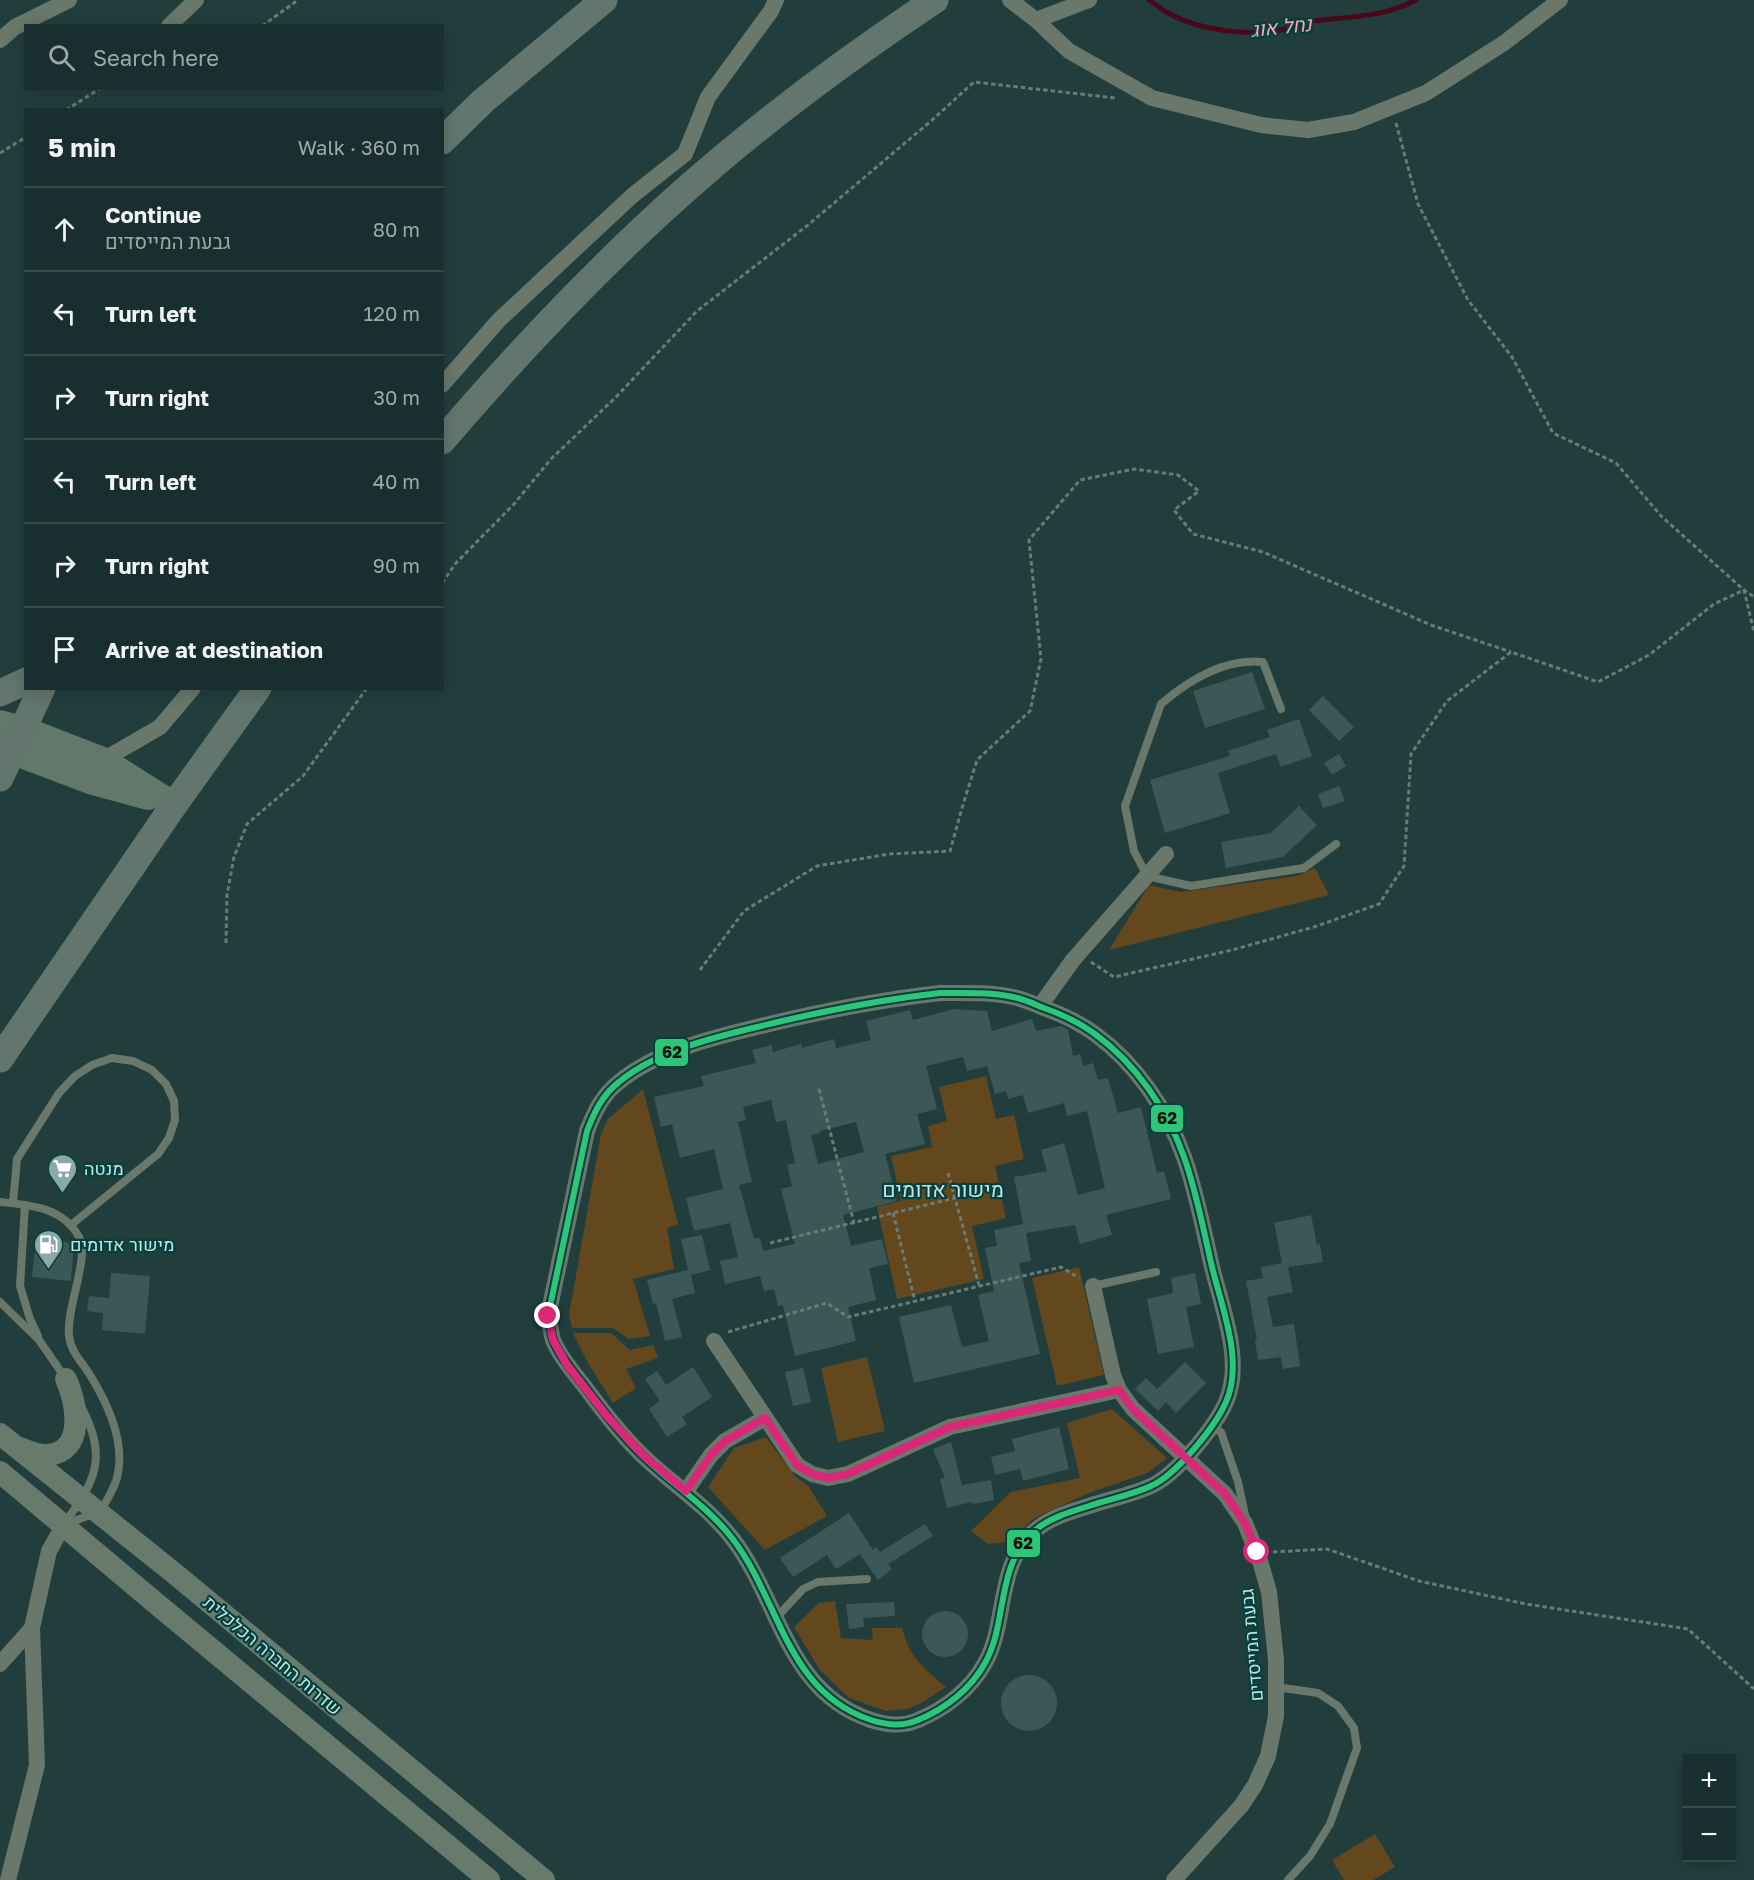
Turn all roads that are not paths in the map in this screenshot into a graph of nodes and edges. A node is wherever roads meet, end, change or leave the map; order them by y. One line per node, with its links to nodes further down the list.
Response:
1 (69, 0): 11 (street)
2 (196, 0): 10 (street)
3 (604, 0): 12 (highway)
4 (776, 0): 13 (street)
5 (935, 0): 14 (highway)
6 (1010, 0): 9 (street)
7 (1089, 0): 9 (street)
8 (1560, 0): 9 (street)
9 (1036, 20)
10 (171, 24)
11 (0, 40)
12 (444, 139)
13 (444, 383)
14 (444, 439)
15 (24, 682): 19 (highway)
16 (41, 690): 21 (highway)
17 (192, 690): 22 (street)
18 (257, 690): 24 (highway)
19 (0, 693)
20 (1281, 709): 27 (lane)
21 (9, 737): 22 (main road); 23 (highway); 24 (main road)
22 (103, 760): 24 (main road)
23 (0, 778)
24 (174, 805): 29 (highway)
25 (1336, 844): 27 (lane)
26 (1166, 854): 27 (street)
27 (1147, 876): 28 (street)
28 (1040, 1006): 42 (street); 46 (street)
29 (0, 1059)
30 (0, 1202): 31 (lane)
31 (13, 1203): 32 (lane); 33 (lane)
32 (25, 1205): 33 (lane); 38 (lane)
33 (71, 1226): 47 (lane)
34 (1156, 1272): 35 (lane)
35 (1093, 1287): 40 (street, גבעת המייסדים)
36 (0, 1302): 38 (lane)
37 (714, 1341): 41 (street)
38 (43, 1346): 39 (lane)
39 (66, 1379): 43 (main road); 47 (lane)
40 (1119, 1390): 41 (street); 44 (street, גבעת המייסדים)
41 (765, 1418): 46 (street)
42 (1211, 1427): 44 (street); 49 (lane)
43 (7, 1440): 47 (main road, שדרות החברה הכלכלית)
44 (1186, 1458): 49 (street, גבעת המייסדים); 51 (street)
45 (0, 1472): 48 (main road, שדרות החברה הכלכלית)
46 (686, 1491): 51 (street)
47 (91, 1506): 48 (lane); 48 (lane); 57 (main road, שדרות החברה הכלכלית)
48 (63, 1526): 52 (street); 56 (main road, שדרות החברה הכלכלית)
49 (1248, 1530): 54 (street, גבעת המייסדים)
50 (867, 1579): 51 (lane)
51 (776, 1618)
52 (32, 1628): 53 (street); 55 (street)
53 (0, 1664)
54 (1276, 1687): 58 (street, גבעת המייסדים); 59 (lane)
55 (8, 1880)
56 (489, 1880)
57 (544, 1880)
58 (1174, 1880)
59 (1288, 1880)

